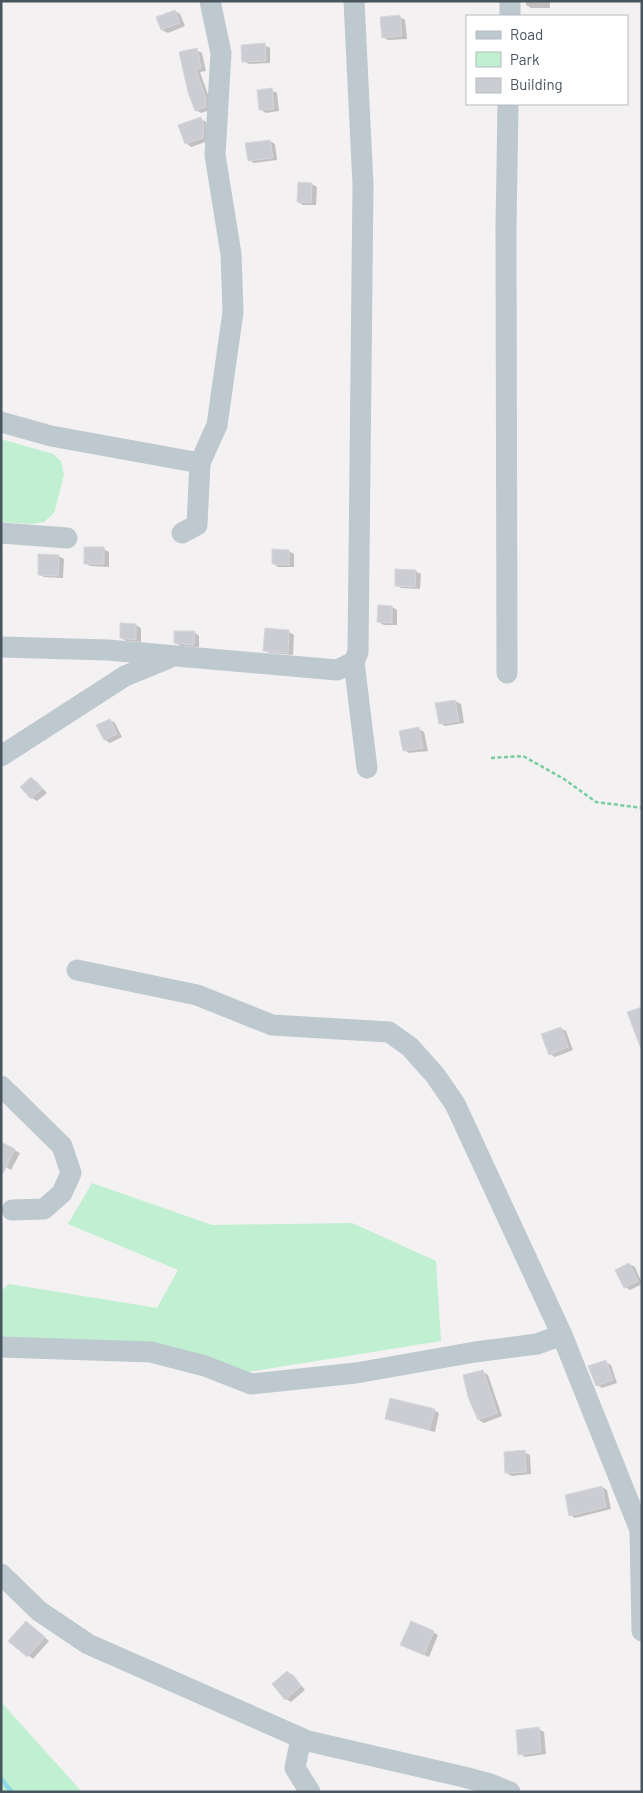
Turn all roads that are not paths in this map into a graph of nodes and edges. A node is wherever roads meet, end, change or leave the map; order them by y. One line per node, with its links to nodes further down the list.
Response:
1 (210, 1): 7 (street)
2 (354, 1): 13 (street)
3 (510, 1): 4 (street)
4 (510, 15)
5 (508, 105): 14 (street)
6 (1, 422): 7 (street)
7 (200, 463): 9 (street)
8 (1, 533): 10 (street)
9 (182, 533)
10 (67, 538)
11 (1, 647): 12 (street)
12 (173, 657): 13 (street); 15 (street)
13 (354, 662): 16 (street)
14 (507, 672)
15 (1, 756)
16 (367, 768)
17 (77, 970): 20 (street)
18 (1, 1086): 19 (street)
19 (12, 1210)
20 (562, 1335): 21 (street); 23 (street)
21 (1, 1348)
22 (1, 1574): 24 (street)
23 (642, 1631)
24 (301, 1738): 25 (street); 26 (street)
25 (310, 1792)
26 (510, 1792)

